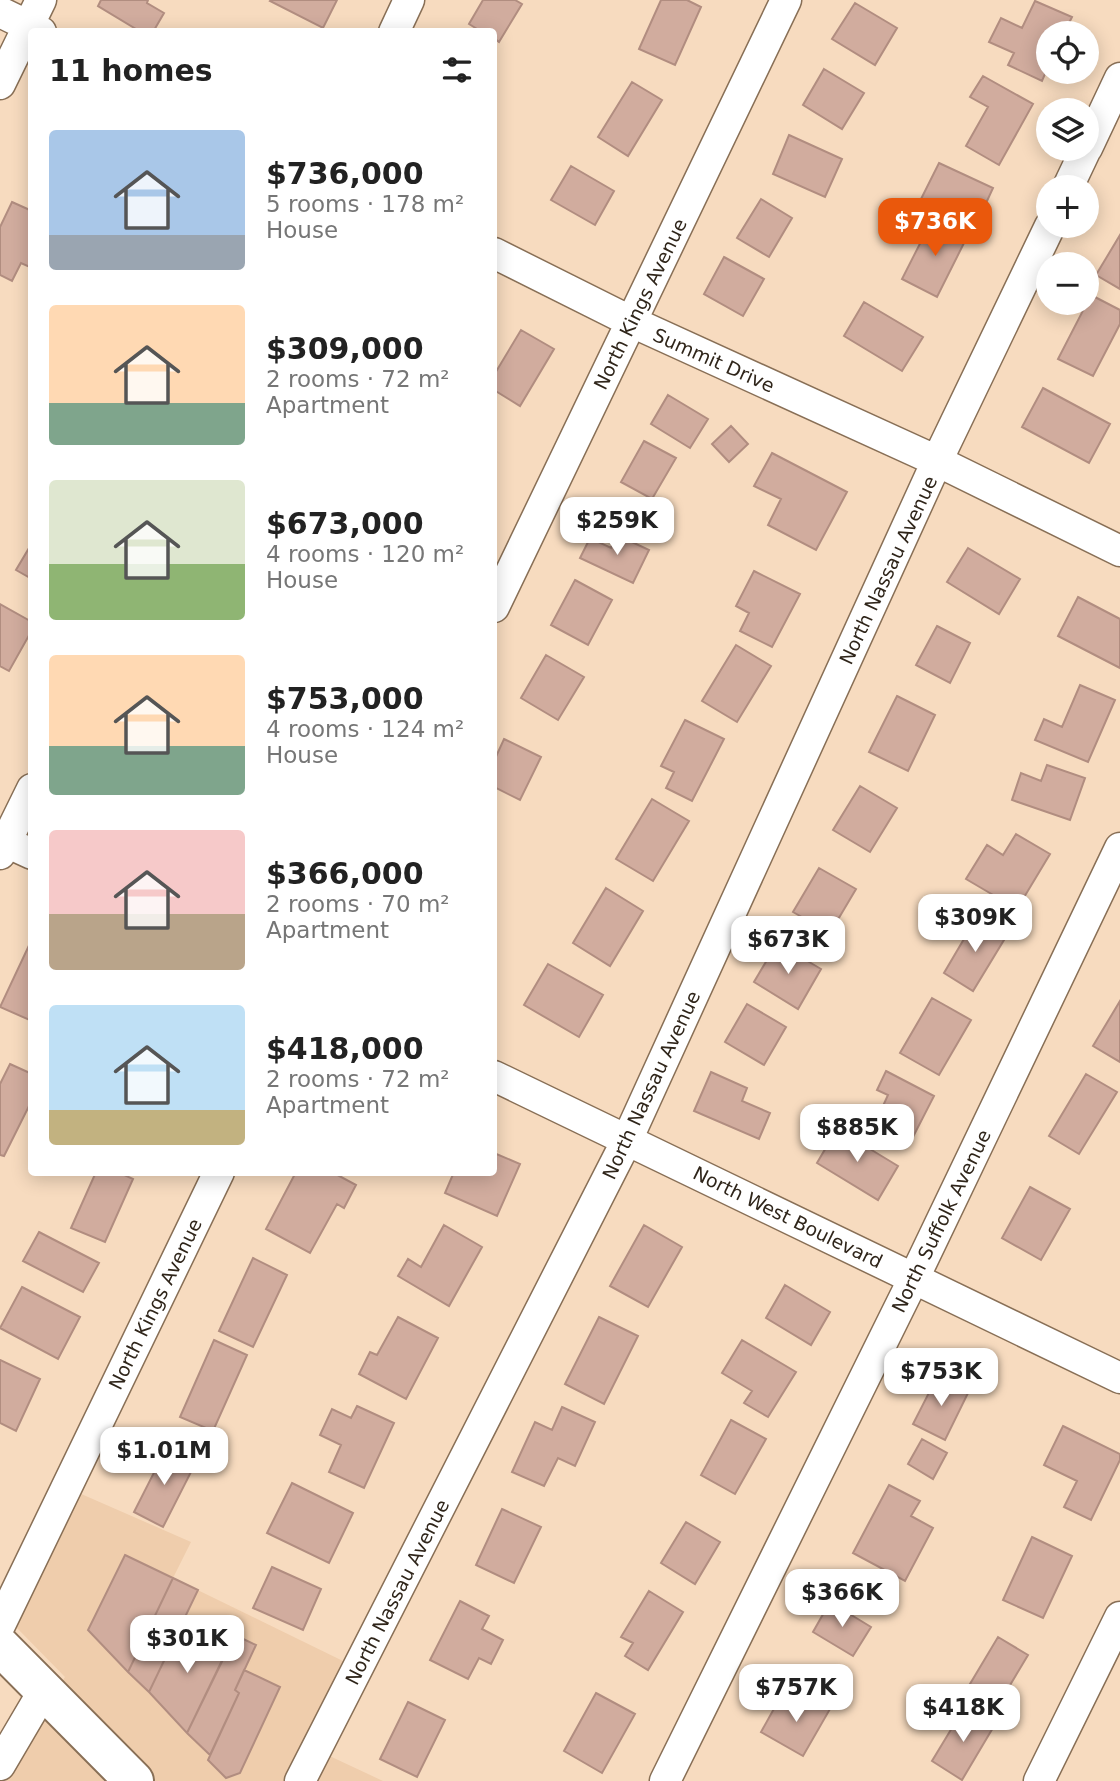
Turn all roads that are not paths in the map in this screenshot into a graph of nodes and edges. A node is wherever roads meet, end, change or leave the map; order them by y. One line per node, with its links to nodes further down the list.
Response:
1 (409, 0): 5 (street)
2 (786, 0): 12 (street, North Kings Avenue)
3 (0, 12): 4 (street)
4 (37, 19)
5 (396, 28)
6 (28, 35): 8 (street)
7 (1120, 78): 9 (street)
8 (0, 84)
9 (1099, 121)
10 (1043, 238): 13 (street, North Nassau Avenue)
11 (497, 254): 12 (street, Summit Drive)
12 (632, 322): 13 (street, Summit Drive); 15 (street, North Kings Avenue)
13 (937, 461): 14 (street, Summit Drive); 20 (street, North Nassau Avenue)
14 (1120, 551)
15 (497, 601)
16 (28, 801): 18 (street)
17 (1120, 848): 22 (street, North Suffolk Avenue)
18 (12, 850)
19 (497, 1077): 20 (street, North West Boulevard)
20 (627, 1140): 22 (street, North West Boulevard); 30 (street, North Nassau Avenue)
21 (217, 1176): 25 (street, North Kings Avenue)
22 (914, 1278): 23 (street, North West Boulevard); 31 (street, North Suffolk Avenue)
23 (1120, 1378)
24 (1120, 1617): 32 (street)
25 (0, 1625)
26 (0, 1646): 27 (main road)
27 (44, 1690): 28 (street); 29 (main road)
28 (0, 1765)
29 (134, 1781)
30 (300, 1781)
31 (665, 1781)
32 (1039, 1781)

